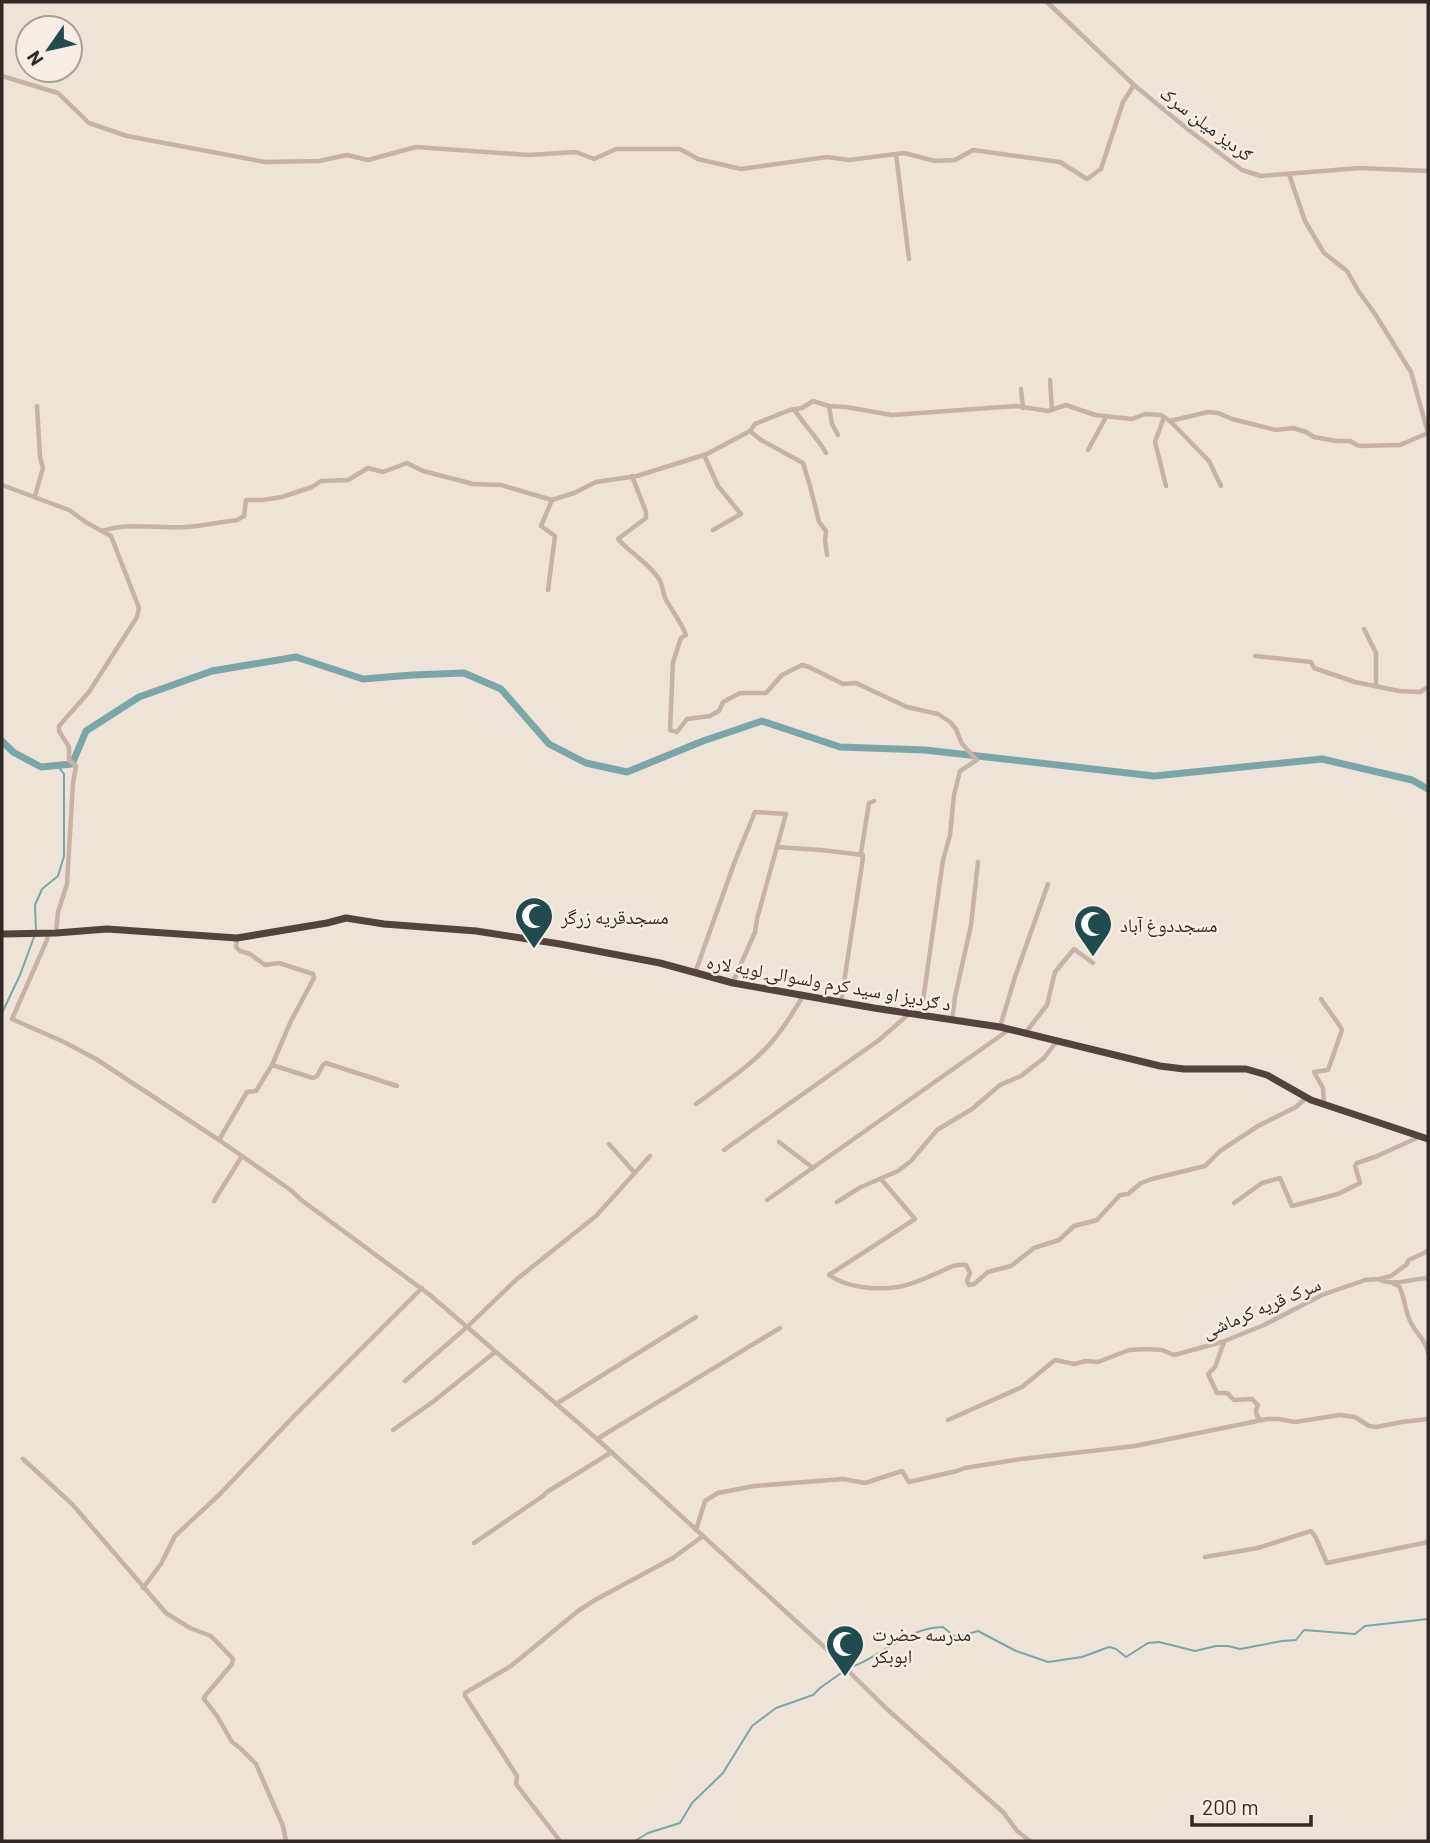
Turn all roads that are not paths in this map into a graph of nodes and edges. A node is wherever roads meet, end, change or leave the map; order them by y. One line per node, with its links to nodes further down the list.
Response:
1 (1047, 2): 3 (street, ګردیز میلن سرک)
2 (2, 76): 4 (street)
3 (1134, 85): 4 (street); 6 (street, ګردیز میلن سرک)
4 (896, 154): 7 (street)
5 (1428, 171): 6 (street, ګردیز میلن سرک)
6 (1289, 174): 19 (street)
7 (909, 259)
8 (1050, 380): 14 (street)
9 (1021, 389): 12 (street)
10 (37, 406): 28 (street)
11 (828, 406): 12 (street); 13 (street); 20 (street)
12 (1023, 408): 14 (street)
13 (794, 409): 18 (street); 22 (street)
14 (1052, 410): 15 (street)
15 (1106, 417): 16 (street); 21 (street)
16 (1164, 417): 17 (street); 26 (street)
17 (1170, 421): 19 (street); 27 (street)
18 (750, 431): 23 (street); 32 (street)
19 (1428, 433)
20 (838, 435)
21 (1088, 450)
22 (826, 453)
23 (704, 455): 24 (street); 30 (street)
24 (632, 477): 29 (street); 53 (street)
25 (2, 485): 28 (street)
26 (1166, 486)
27 (1221, 486)
28 (35, 496): 31 (street)
29 (552, 500): 31 (street); 33 (street)
30 (713, 530)
31 (102, 531): 43 (street)
32 (827, 555)
33 (548, 590)
34 (1364, 629): 36 (street)
35 (1255, 656): 36 (street)
36 (1376, 685): 37 (street)
37 (1428, 687)
38 (874, 801): 40 (street)
39 (777, 847): 40 (street); 47 (street); 48 (street)
40 (863, 855): 51 (street)
41 (978, 862): 54 (street)
42 (1048, 884): 55 (street)
43 (52, 933): 44 (highway, د ګردیز او سید کرم ولسوالۍ لویه لاره); 45 (highway, د ګردیز او سید کرم ولسوالۍ لویه لاره); 65 (street)
44 (2, 934)
45 (237, 938): 47 (highway, د ګردیز او سید کرم ولسوالۍ لویه لاره); 59 (street)
46 (1093, 963): 57 (street)
47 (695, 974): 48 (highway, د ګردیز او سید کرم ولسوالۍ لویه لاره)
48 (733, 983): 49 (highway, د ګردیز او سید کرم ولسوالۍ لویه لاره)
49 (803, 996): 51 (highway, د ګردیز او سید کرم ولسوالۍ لویه لاره); 62 (street)
50 (1321, 999): 63 (street)
51 (841, 1003): 52 (highway, د ګردیز او سید کرم ولسوالۍ لویه لاره)
52 (910, 1013): 53 (highway, د ګردیز او سید کرم ولسوالۍ لویه لاره); 68 (street)
53 (921, 1015): 54 (highway, د ګردیز او سید کرم ولسوالۍ لویه لاره)
54 (952, 1020): 55 (highway, د ګردیز او سید کرم ولسوالۍ لویه لاره)
55 (1000, 1027): 56 (highway, د ګردیز او سید کرم ولسوالۍ لویه لاره)
56 (1010, 1029): 57 (highway, د ګردیز او سید کرم ولسوالۍ لویه لاره); 71 (street)
57 (1026, 1033): 58 (highway, د ګردیز او سید کرم ولسوالۍ لویه لاره)
58 (1057, 1041): 61 (highway, د ګردیز او سید کرم ولسوالۍ لویه لاره); 73 (street)
59 (272, 1065): 60 (street); 65 (street)
60 (397, 1086)
61 (1307, 1097): 63 (highway, د ګردیز او سید کرم ولسوالۍ لویه لاره); 73 (street)
62 (696, 1104)
63 (1324, 1104): 64 (highway, د ګردیز او سید کرم ولسوالۍ لویه لاره)
64 (1424, 1138): 77 (street)
65 (219, 1140): 69 (street)
66 (779, 1142): 71 (street)
67 (609, 1144): 72 (street)
68 (724, 1150)
69 (242, 1156): 75 (street); 82 (street)
70 (650, 1156): 72 (street)
71 (813, 1168): 74 (street)
72 (634, 1172): 84 (street)
73 (881, 1180): 76 (street)
74 (767, 1200)
75 (214, 1201)
76 (837, 1202)
77 (1234, 1203)
78 (1428, 1251): 80 (street, سرک قریه کرماشی)
79 (1428, 1278): 81 (street)
80 (1379, 1279): 81 (street); 86 (street, سرک قریه کرماشی)
81 (1394, 1284): 88 (street)
82 (422, 1289): 84 (street); 103 (street)
83 (696, 1317): 90 (street)
84 (467, 1327): 87 (street); 89 (street)
85 (780, 1328): 95 (street)
86 (1224, 1341): 92 (street, سرک قریه کرماشی); 93 (street)
87 (495, 1351): 90 (street); 94 (street)
88 (1428, 1352)
89 (405, 1381)
90 (556, 1404): 95 (street)
91 (1428, 1419): 93 (street)
92 (948, 1420)
93 (1262, 1420): 98 (street)
94 (393, 1430)
95 (597, 1439): 96 (street)
96 (612, 1452): 98 (street); 101 (street)
97 (23, 1459): 103 (street)
98 (696, 1530): 99 (street)
99 (703, 1536): 105 (street); 106 (street)
100 (1428, 1542): 102 (street)
101 (474, 1544)
102 (1205, 1557)
103 (144, 1587): 104 (street)
104 (286, 1841)
105 (560, 1841)
106 (1030, 1841)

